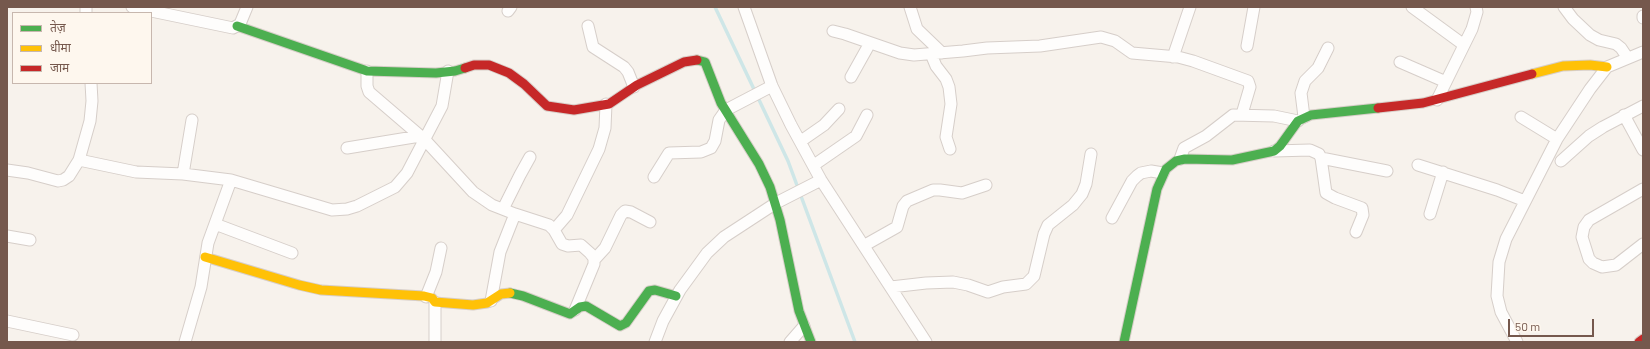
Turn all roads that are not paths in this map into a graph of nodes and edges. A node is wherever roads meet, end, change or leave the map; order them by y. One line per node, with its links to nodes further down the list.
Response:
1 (132, 7): 10 (street)
2 (247, 7): 10 (street)
3 (744, 7): 28 (street)
4 (910, 7): 18 (street)
5 (1190, 7): 19 (street)
6 (1254, 7): 15 (street)
7 (1412, 7): 14 (street)
8 (1476, 7): 14 (street)
9 (1564, 7): 20 (street)
10 (237, 26): 23 (street)
11 (588, 26): 29 (street)
12 (833, 31): 13 (street)
13 (870, 43): 18 (street); 25 (street)
14 (1464, 45): 26 (street)
15 (1247, 46)
16 (1328, 48): 39 (street)
17 (1643, 52): 20 (street)
18 (937, 54): 19 (street); 45 (street)
19 (1173, 57): 35 (street)
20 (1627, 58): 22 (street)
21 (1400, 62): 26 (street)
22 (1607, 67): 30 (street); 42 (street)
23 (367, 71): 24 (street); 41 (street)
24 (448, 71): 31 (street); 41 (street)
25 (851, 77)
26 (1446, 82): 30 (street)
27 (91, 84): 52 (street)
28 (772, 86): 34 (street); 43 (street)
29 (634, 87): 31 (street); 34 (street)
30 (1437, 100): 39 (street)
31 (606, 104): 74 (street)
32 (1643, 106): 37 (street)
33 (839, 109): 43 (street)
34 (726, 110): 61 (street); 66 (street)
35 (1242, 114): 39 (street); 51 (street)
36 (867, 115): 54 (street)
37 (1624, 115): 46 (street); 53 (street)
38 (1521, 117): 42 (street)
39 (1301, 119): 47 (street)
40 (192, 120): 60 (street)
41 (422, 138): 44 (street); 62 (street); 68 (street)
42 (1557, 139): 67 (street)
43 (801, 141): 54 (street)
44 (347, 148)
45 (950, 148)
46 (1643, 150)
47 (1274, 151): 50 (street); 51 (street)
48 (1091, 154): 84 (street)
49 (530, 157): 68 (street)
50 (1321, 158): 57 (street); 75 (street)
51 (1180, 159): 59 (street)
52 (79, 160): 56 (street); 60 (street)
53 (1561, 161)
54 (814, 165): 63 (street)
55 (1418, 165): 58 (street)
56 (7, 170)
57 (1388, 171)
58 (1443, 172): 67 (street); 70 (street)
59 (1163, 173): 71 (street); 99 (street)
60 (183, 174): 62 (street)
61 (654, 177)
62 (231, 180): 73 (street)
63 (819, 181): 66 (street); 79 (street)
64 (986, 185): 79 (street)
65 (1643, 189): 78 (street)
66 (780, 201): 85 (street); 90 (street)
67 (1525, 201): 100 (street)
68 (503, 210): 69 (street)
69 (516, 214): 74 (street); 87 (street)
70 (1430, 214)
71 (1112, 218)
72 (650, 222): 83 (street)
73 (215, 224): 81 (street); 82 (street)
74 (554, 230): 83 (street)
75 (1356, 232)
76 (7, 236): 77 (street)
77 (30, 240)
78 (1643, 244)
79 (864, 245): 84 (street)
80 (441, 248): 86 (street)
81 (292, 254)
82 (205, 257): 86 (street); 93 (street)
83 (594, 260): 88 (street)
84 (891, 287): 98 (street)
85 (676, 296): 88 (street); 95 (street)
86 (431, 299): 87 (street); 94 (street)
87 (491, 301): 88 (street)
88 (575, 310)
89 (7, 321): 91 (street)
90 (804, 326): 96 (street); 97 (street)
91 (73, 335)
92 (1643, 339): 101 (street)
93 (185, 342)
94 (435, 342)
95 (655, 342)
96 (790, 342)
97 (811, 342)
98 (926, 342)
99 (1124, 342)
100 (1517, 342)
101 (1639, 342)

